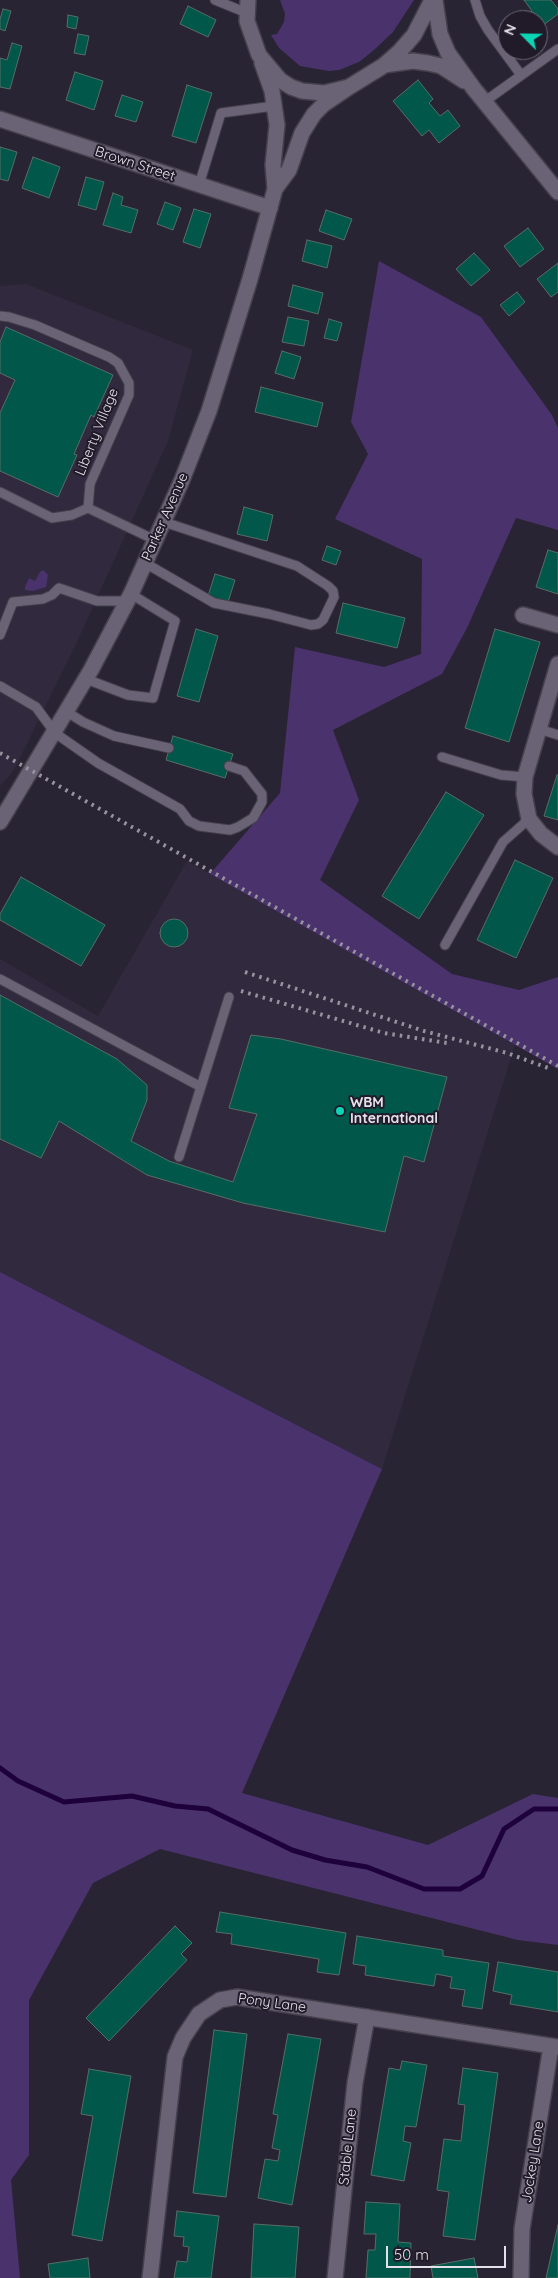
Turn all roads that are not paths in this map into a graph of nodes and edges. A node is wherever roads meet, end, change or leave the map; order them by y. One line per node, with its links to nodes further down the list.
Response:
1 (215, 0): 4 (lane)
2 (434, 0): 7 (street); 10 (street)
3 (475, 0): 8 (lane)
4 (247, 6): 6 (street)
5 (558, 49): 8 (lane)
6 (259, 55): 9 (street); 12 (street, Parker Avenue)
7 (383, 66): 9 (street, Parker Avenue); 10 (street)
8 (521, 75): 11 (lane)
9 (349, 87): 15 (street, Parker Avenue)
10 (474, 89): 11 (street)
11 (484, 102): 16 (street)
12 (274, 106): 14 (lane); 15 (street, Parker Avenue)
13 (0, 119): 14 (street, Brown Street)
14 (199, 185): 17 (street, Brown Street)
15 (276, 189): 17 (street, Parker Avenue)
16 (558, 192)
17 (270, 208): 21 (street, Parker Avenue)
18 (0, 316): 20 (lane, Liberty Village)
19 (0, 492): 20 (lane)
20 (88, 508): 22 (lane)
21 (164, 522): 22 (street, Parker Avenue); 23 (lane)
22 (155, 540): 23 (street, Parker Avenue)
23 (145, 563): 24 (street, Parker Avenue)
24 (129, 598): 27 (lane); 29 (street, Parker Avenue); 29 (lane)
25 (523, 614): 26 (street)
26 (558, 625)
27 (0, 635)
28 (558, 664): 32 (street)
29 (86, 679): 31 (street, Parker Avenue)
30 (0, 686): 33 (lane)
31 (67, 712): 33 (street, Parker Avenue); 35 (lane)
32 (539, 729): 34 (lane); 38 (street)
33 (55, 733): 37 (lane); 40 (street, Parker Avenue)
34 (558, 735)
35 (169, 748)
36 (442, 757): 38 (lane)
37 (229, 766)
38 (525, 777): 39 (street)
39 (529, 819): 41 (street); 42 (lane)
40 (0, 822)
41 (558, 847)
42 (444, 945)
43 (0, 980): 45 (lane)
44 (228, 997): 45 (lane)
45 (201, 1087): 46 (lane)
46 (180, 1157)
47 (368, 2018): 48 (street, Pony Lane); 49 (street, Pony Lane); 50 (street, Stable Lane)
48 (554, 2046): 51 (street, Jockey Lane)
49 (150, 2278)
50 (335, 2278)
51 (521, 2278)

